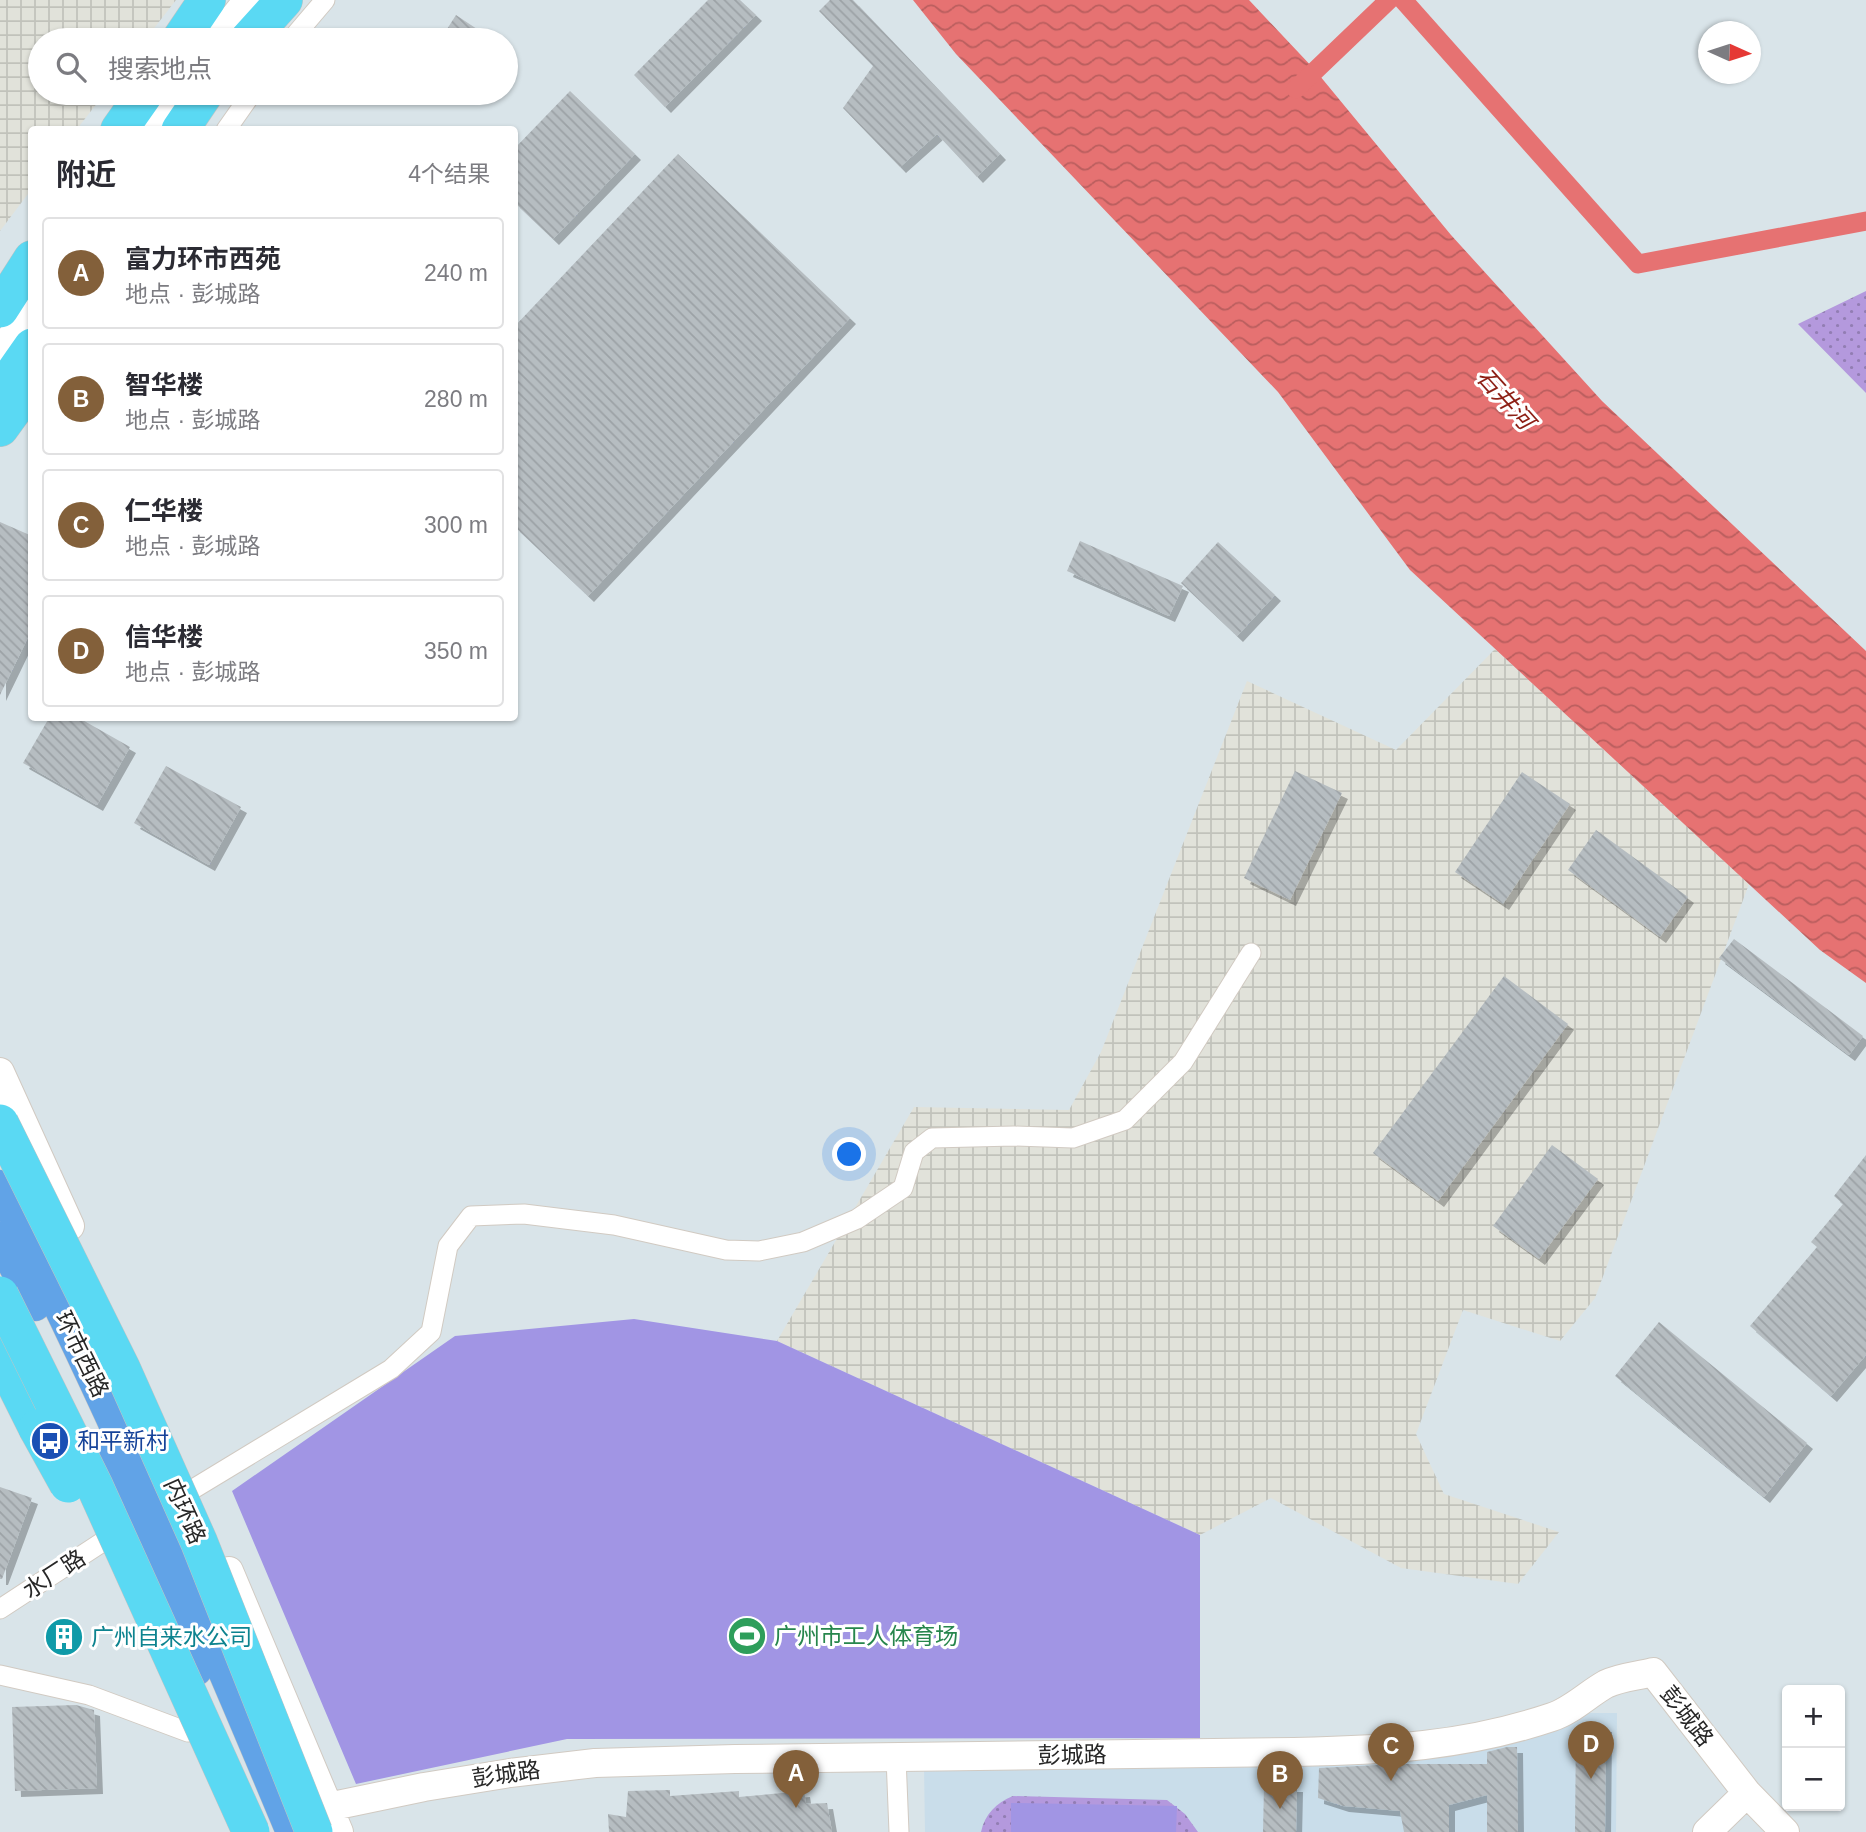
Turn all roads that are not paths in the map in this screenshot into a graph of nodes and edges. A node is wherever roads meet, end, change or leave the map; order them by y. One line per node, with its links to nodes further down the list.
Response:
1 (207, 0): 7 (highway)
2 (266, 0): 6 (main road)
3 (284, 0): 6 (highway)
4 (291, 0): 6 (highway)
5 (325, 0): 8 (street)
6 (240, 23)
7 (188, 28)
8 (301, 28)
9 (137, 105): 17 (highway)
10 (152, 105): 18 (highway)
11 (170, 105): 19 (main road)
12 (186, 105): 20 (main road)
13 (197, 105): 21 (highway)
14 (206, 105): 22 (main road)
15 (221, 105): 23 (highway)
16 (244, 105): 24 (street)
17 (122, 126)
18 (138, 126)
19 (155, 126)
20 (171, 126)
21 (183, 126)
22 (193, 126)
23 (207, 126)
24 (229, 126)
25 (28, 265): 28 (highway)
26 (28, 277): 30 (main road)
27 (28, 296): 32 (highway)
28 (0, 309)
29 (28, 314): 33 (main road)
30 (0, 316)
31 (28, 332): 36 (main road)
32 (0, 337)
33 (0, 353)
34 (28, 353): 38 (highway)
35 (28, 368): 39 (main road)
36 (0, 370)
37 (28, 390): 40 (highway)
38 (0, 393)
39 (0, 406)
40 (0, 428)
41 (1251, 953): 54 (street)
42 (0, 1072): 47 (main road)
43 (0, 1110): 52 (highway, bridge)
44 (0, 1123): 52 (highway, 内环路, bridge)
45 (0, 1138): 47 (main road)
46 (0, 1186): 55 (main road, 环市西路)
47 (60, 1232): 54 (main road); 55 (main road)
48 (1, 1242): 53 (main road, 环市西路)
49 (0, 1295): 61 (highway, bridge)
50 (0, 1307): 56 (main road)
51 (0, 1354): 61 (highway, bridge)
52 (122, 1369): 64 (highway, 内环路, bridge)
53 (112, 1467): 56 (main road); 61 (main road, 环市西路)
54 (194, 1489): 55 (street); 60 (main road)
55 (156, 1512): 58 (main road, 环市西路)
56 (107, 1539): 57 (street, 水厂路); 61 (main road)
57 (0, 1609)
58 (218, 1660): 60 (main road); 68 (main road, 环市西路)
59 (0, 1675): 61 (street)
60 (286, 1706): 64 (main road)
61 (200, 1721): 65 (main road); 66 (highway, bridge); 67 (main road, 环市西路)
62 (896, 1758): 63 (main road, 彭城路); 64 (main road, 彭城路); 69 (street)
63 (1747, 1793): 70 (main road); 71 (main road)
64 (327, 1826)
65 (234, 1832)
66 (251, 1832)
67 (266, 1832)
68 (292, 1832)
69 (899, 1832)
70 (1707, 1832)
71 (1785, 1832)

